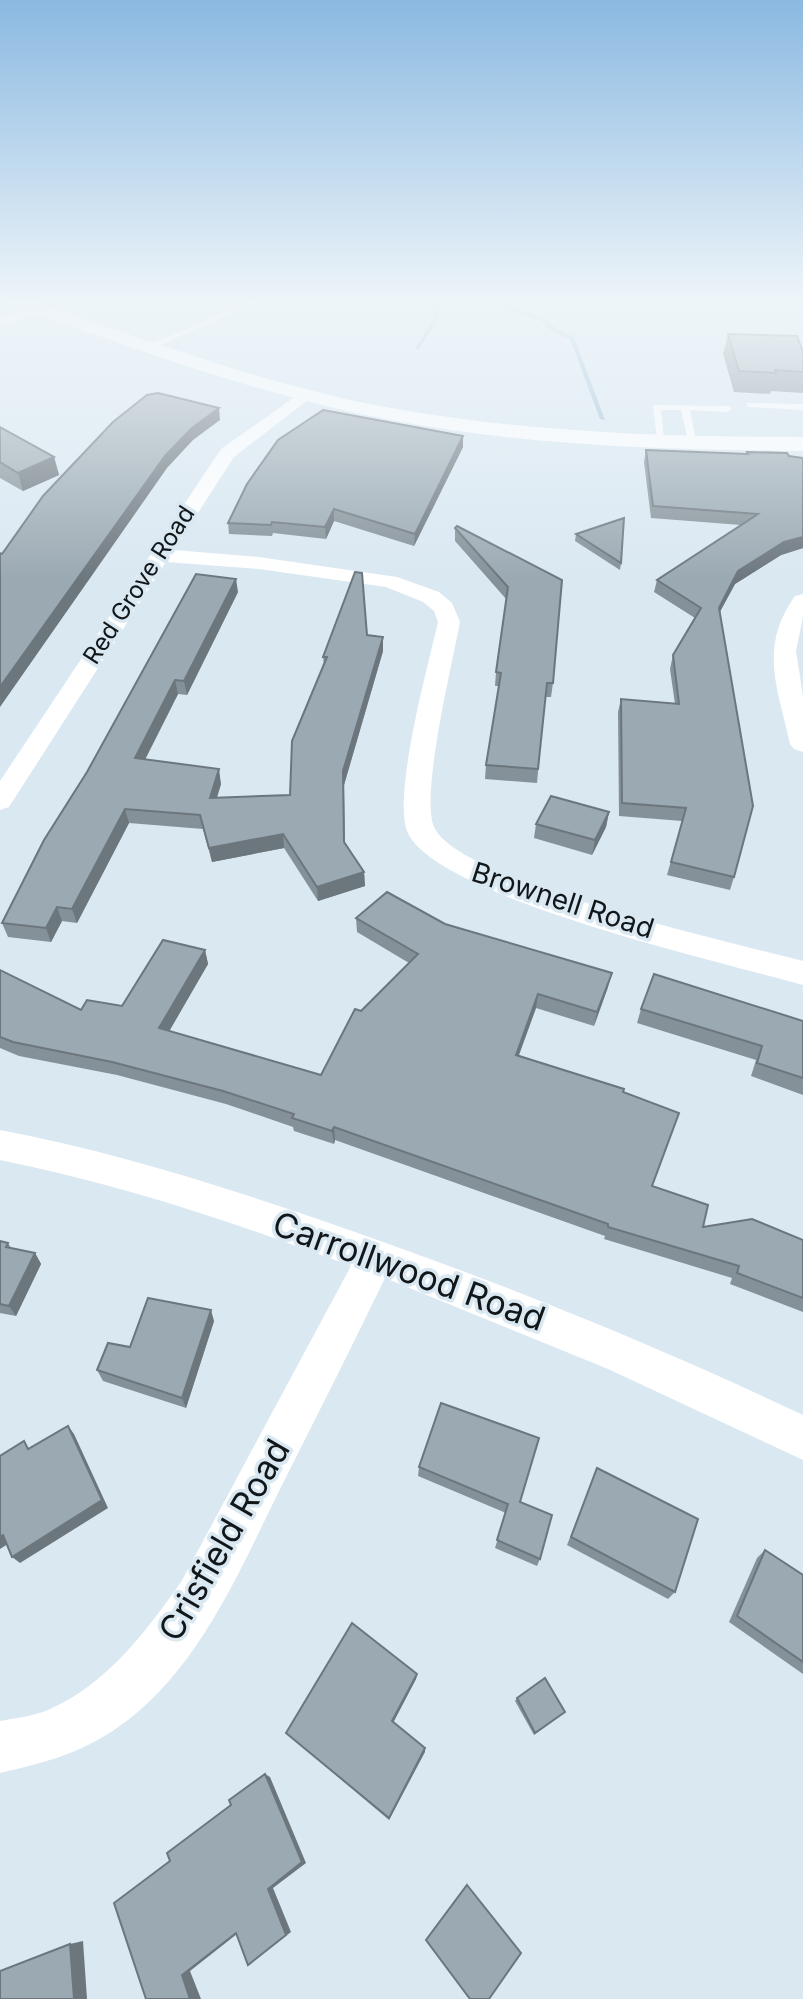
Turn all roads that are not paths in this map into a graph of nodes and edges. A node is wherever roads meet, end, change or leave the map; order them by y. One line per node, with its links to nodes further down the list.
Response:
1 (306, 394): 6 (street); 9 (street, Red Grove Road)
2 (750, 405): 3 (lane)
3 (803, 407)
4 (685, 408): 5 (lane); 6 (lane); 7 (lane)
5 (728, 409)
6 (660, 439): 7 (street)
7 (692, 441): 8 (street)
8 (803, 444)
9 (159, 555): 12 (street, Red Grove Road); 13 (street, Brownell Road)
10 (803, 601): 11 (street)
11 (803, 744)
12 (0, 801)
13 (800, 961)
14 (0, 1145): 15 (street, Carrollwood Road)
15 (376, 1257): 16 (street, Carrollwood Road); 17 (street, Crisfield Road)
16 (803, 1438)
17 (0, 1747)

